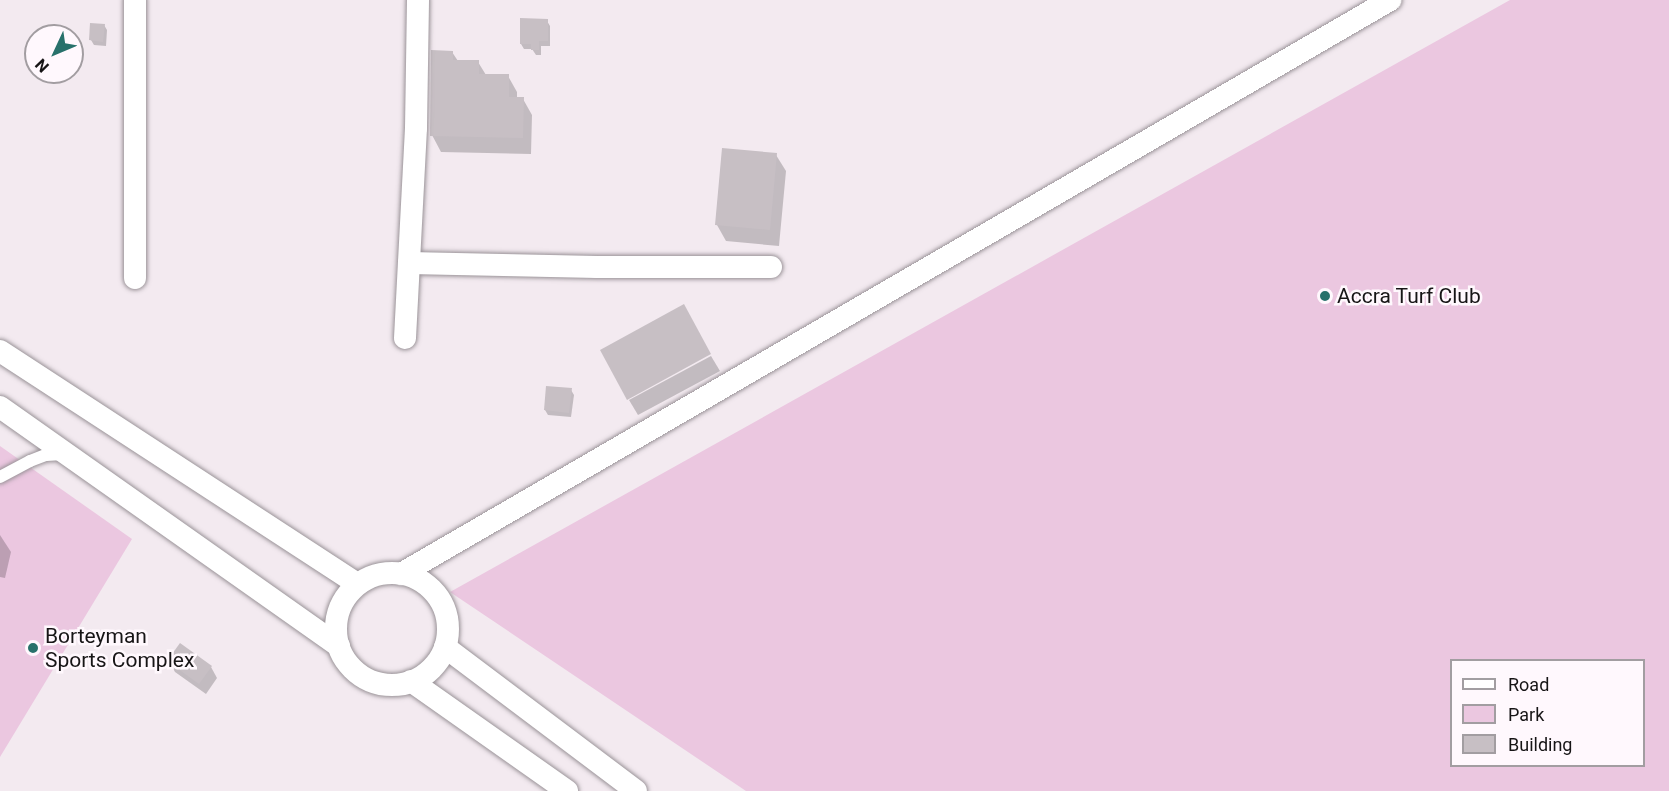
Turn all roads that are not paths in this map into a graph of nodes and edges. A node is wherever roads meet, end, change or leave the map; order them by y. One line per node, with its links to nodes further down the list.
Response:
1 (135, 0): 6 (street)
2 (418, 0): 4 (street)
3 (1390, 0): 12 (street)
4 (409, 263): 5 (street); 7 (street)
5 (771, 267)
6 (135, 278)
7 (405, 338)
8 (0, 351): 13 (street)
9 (0, 407): 10 (street)
10 (67, 453): 11 (lane); 14 (street)
11 (0, 477)
12 (401, 574): 13 (street); 15 (street)
13 (357, 584): 14 (street)
14 (339, 646): 16 (street)
15 (445, 647): 16 (street); 18 (street)
16 (411, 681): 17 (street)
17 (567, 791)
18 (636, 791)

